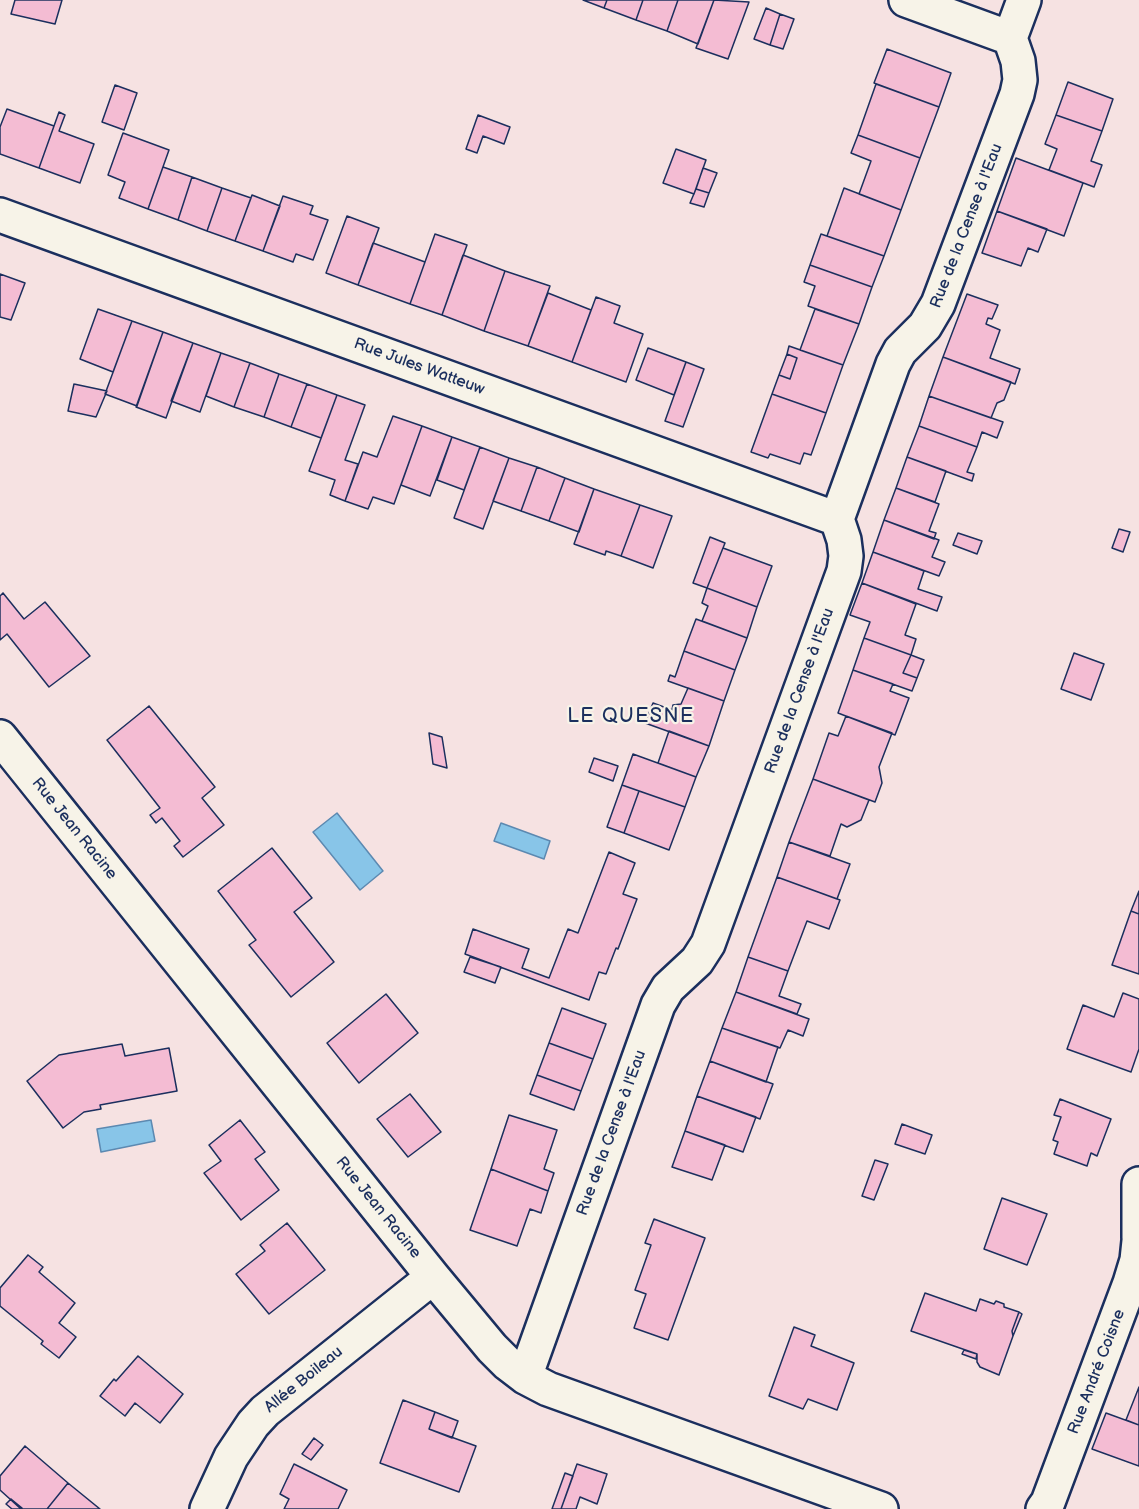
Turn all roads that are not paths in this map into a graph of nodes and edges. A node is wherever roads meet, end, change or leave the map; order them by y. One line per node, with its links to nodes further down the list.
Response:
1 (906, 0): 3 (street)
2 (1024, 0): 3 (street)
3 (1010, 38): 5 (street, Rue de la Cense à l'Eau)
4 (0, 215): 5 (street, Rue Jules Watteuw)
5 (837, 519): 10 (street, Rue de la Cense à l'Eau)
6 (0, 737): 9 (street, Rue Jean Racine)
7 (1139, 1184): 8 (street, Rue André Coisne)
8 (1139, 1239): 11 (street, Rue André Coisne)
9 (433, 1277): 10 (street, Rue Jean Racine); 12 (street, Allée Boileau)
10 (525, 1377): 13 (street, Rue Jean Racine)
11 (1046, 1506)
12 (207, 1509)
13 (881, 1509)

